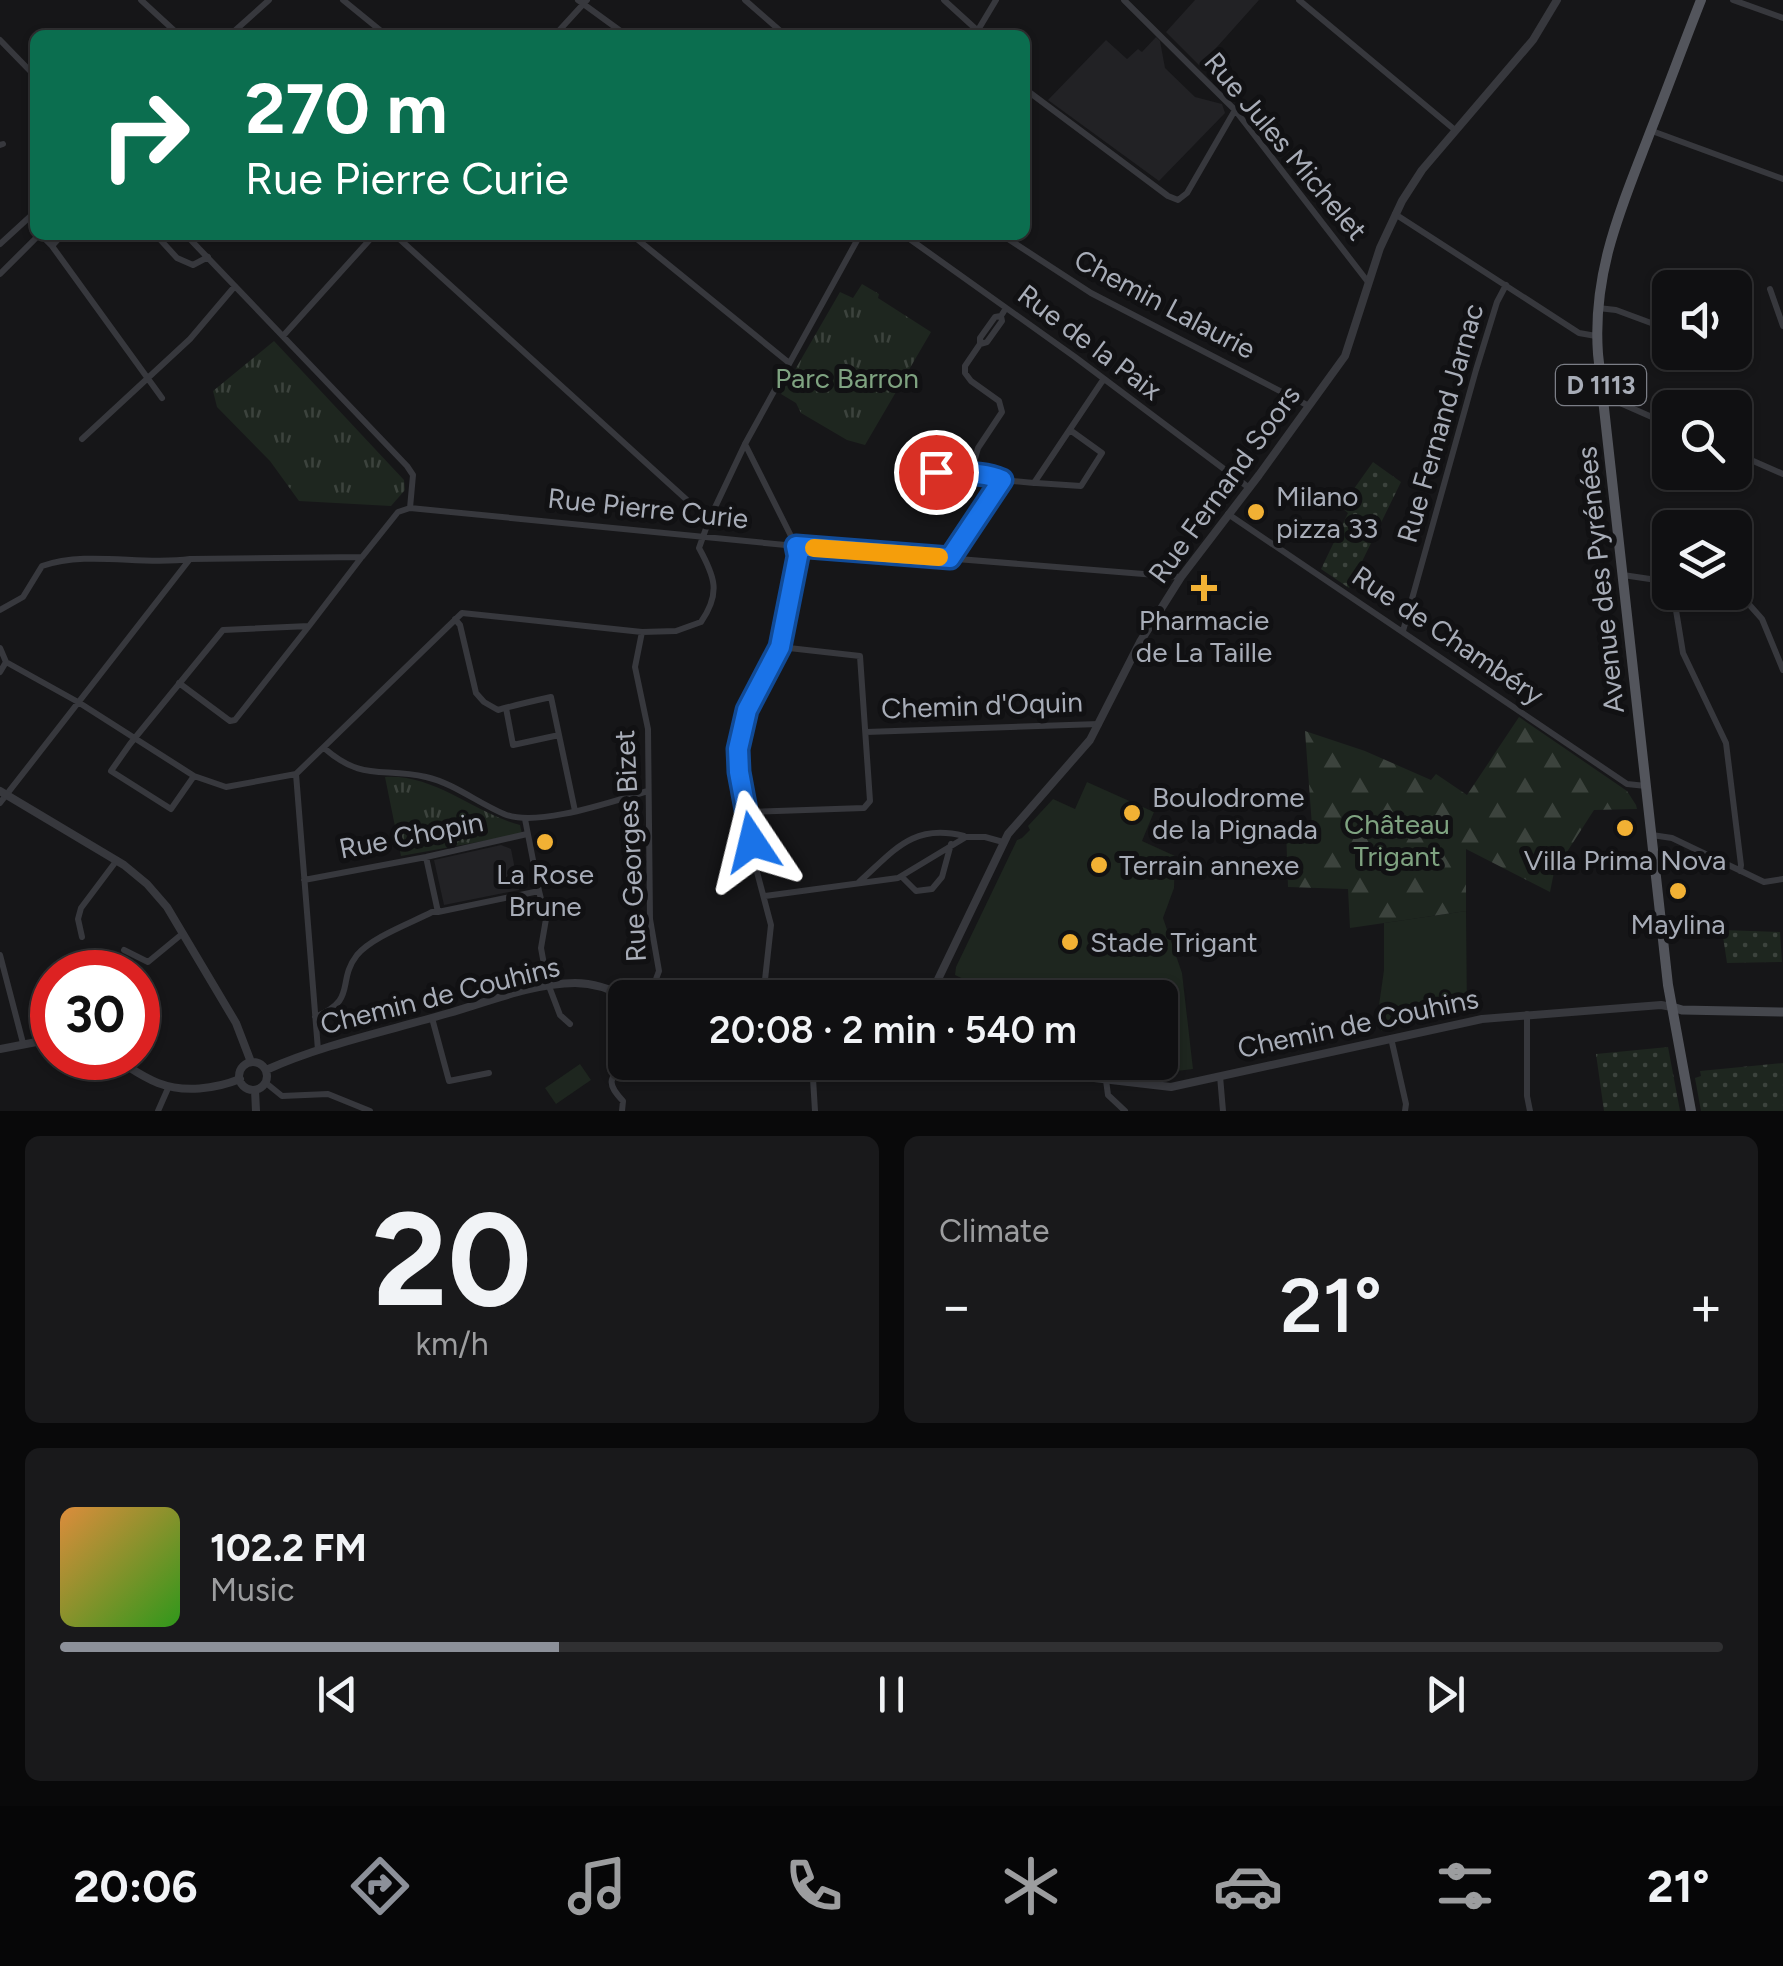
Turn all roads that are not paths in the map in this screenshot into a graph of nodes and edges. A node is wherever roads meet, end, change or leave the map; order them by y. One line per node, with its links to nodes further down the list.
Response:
1 (142, 0): 14 (street)
2 (269, 0): 15 (street)
3 (344, 0): 16 (street)
4 (746, 0): 19 (street)
5 (944, 0): 20 (street)
6 (996, 0): 21 (street)
7 (1124, 0): 25 (street, Rue Jules Michelet)
8 (1298, 0): 26 (street)
9 (1556, 0): 26 (street, Rue Fernand Soors)
10 (1701, 0): 27 (main road, Avenue des Pyrénées / D 1113)
11 (1733, 0): 13 (street)
12 (583, 1): 17 (street); 18 (street)
13 (1783, 18)
14 (174, 30)
15 (236, 30)
16 (380, 30)
17 (559, 30)
18 (620, 30)
19 (779, 30)
20 (973, 30)
21 (978, 30)
22 (0, 40): 23 (street)
23 (30, 71)
24 (1030, 93): 25 (street)
25 (1235, 110): 48 (street, Rue Jules Michelet)
26 (1455, 130): 29 (street, Rue Fernand Soors)
27 (1651, 131): 28 (street); 53 (main road, Avenue des Pyrénées / D 1113)
28 (1783, 179)
29 (1395, 214): 48 (street, Rue Fernand Soors); 49 (street)
30 (30, 216): 31 (street)
31 (26, 220): 32 (street); 44 (street)
32 (30, 224)
33 (36, 240): 47 (street)
34 (46, 240): 45 (street)
35 (57, 240): 45 (street)
36 (161, 240): 46 (street)
37 (191, 240): 46 (street)
38 (369, 240): 56 (street)
39 (401, 240): 77 (street)
40 (638, 240): 58 (street)
41 (857, 240): 58 (street)
42 (911, 240): 52 (street, Rue de la Paix)
43 (1010, 240): 63 (street, Chemin Lalaurie)
44 (0, 244)
45 (52, 246): 59 (street)
46 (208, 257): 50 (street)
47 (0, 274)
48 (1368, 282): 63 (street, Rue Fernand Soors)
49 (1506, 285): 57 (street); 91 (street, Rue Fernand Jarnac)
50 (235, 286): 56 (street); 59 (street)
51 (1770, 288): 55 (street)
52 (1006, 308): 60 (street, Rue de la Paix); 70 (street)
53 (1597, 308): 54 (street); 57 (main road, Avenue des Pyrénées / D 1113)
54 (1652, 323)
55 (1783, 326)
56 (283, 336): 75 (street)
57 (1596, 336): 62 (main road, Avenue des Pyrénées / D 1113)
58 (788, 362): 67 (street)
59 (147, 380): 61 (street); 66 (street)
60 (1103, 380): 65 (street); 74 (street, Rue de la Paix)
61 (162, 398)
62 (1603, 399): 64 (street); 83 (main road, Avenue des Pyrénées / D 1113)
63 (1310, 406): 74 (street, Rue Fernand Soors)
64 (1652, 417)
65 (1070, 430): 73 (street); 73 (street)
66 (82, 439)
67 (744, 444): 77 (street); 79 (street)
68 (1752, 460): 71 (street)
69 (936, 472): 70 (street)
70 (972, 473): 72 (street)
71 (1783, 474)
72 (1002, 480): 73 (street); 82 (street)
73 (1034, 483)
74 (1248, 487): 76 (street, Rue Fernand Soors)
75 (410, 508): 78 (street, Rue Pierre Curie); 80 (street, Rue Pierre Curie)
76 (1228, 514): 84 (street, Rue Fernand Soors); 91 (street, Rue de Chambéry)
77 (709, 520): 78 (street)
78 (703, 536): 79 (street, Rue Pierre Curie); 92 (street)
79 (796, 546): 82 (street, Rue Pierre Curie); 93 (street)
80 (362, 557): 81 (street); 90 (street)
81 (190, 558): 87 (street); 99 (street)
82 (950, 558): 84 (street, Rue Pierre Curie)
83 (1622, 575): 85 (street); 108 (main road, Avenue des Pyrénées / D 1113)
84 (1181, 577): 101 (street, Rue Fernand Soors)
85 (1652, 579)
86 (1752, 608): 96 (street)
87 (0, 610)
88 (1677, 610): 122 (street)
89 (455, 620): 92 (street); 100 (street); 105 (street)
90 (309, 626): 98 (street); 98 (street)
91 (1403, 631): 108 (street, Rue de Chambéry)
92 (642, 632): 109 (street, Rue Georges Bizet)
93 (780, 647): 102 (street); 113 (street)
94 (0, 648): 95 (street)
95 (6, 662): 97 (street); 99 (street)
96 (1783, 670)
97 (0, 672)
98 (180, 683): 104 (street)
99 (78, 702): 104 (street); 110 (street)
100 (506, 708): 103 (street); 103 (street)
101 (1099, 724): 102 (street, Chemin d'Oquin); 118 (street, Rue Fernand Soors)
102 (866, 732): 113 (street)
103 (559, 736): 112 (street)
104 (135, 739): 107 (street); 107 (street)
105 (324, 748): 106 (street); 114 (street)
106 (296, 774): 107 (street); 125 (street)
107 (194, 776)
108 (1646, 786): 116 (main road, Avenue des Pyrénées / D 1113)
109 (648, 791): 112 (street); 134 (street, Rue Georges Bizet)
110 (3, 792): 111 (street); 121 (street)
111 (0, 803)
112 (575, 811): 114 (street)
113 (747, 812): 128 (street)
114 (526, 820): 115 (street)
115 (527, 834): 120 (street, Rue Chopin); 127 (street)
116 (1651, 835): 122 (street); 139 (main road, Avenue des Pyrénées / D 1113)
117 (966, 837): 118 (street); 119 (street); 126 (street)
118 (1003, 842): 136 (street, Rue Fernand Soors)
119 (952, 844): 123 (street); 123 (street)
120 (426, 857): 125 (street, Rue Chopin); 129 (street)
121 (117, 860): 130 (street); 131 (street)
122 (1740, 871): 124 (street)
123 (902, 877): 126 (street)
124 (1783, 878)
125 (304, 880): 142 (street)
126 (858, 883): 128 (street)
127 (539, 891): 129 (street); 137 (street)
128 (764, 896): 135 (street)
129 (438, 912): 142 (street)
130 (182, 934): 132 (street); 150 (street)
131 (82, 936)
132 (160, 952)
133 (0, 955): 147 (street)
134 (656, 980)
135 (766, 980)
136 (938, 980)
137 (550, 986): 138 (street, Chemin de Couhins); 143 (street, Chemin de Couhins); 144 (street)
138 (608, 990)
139 (1672, 1007): 140 (main road); 141 (street, Chemin de Couhins); 171 (main road, Avenue des Pyrénées / D 1113)
140 (1783, 1012)
141 (1528, 1014): 145 (street, Chemin de Couhins); 170 (street)
142 (315, 1017): 149 (street)
143 (432, 1018): 149 (street, Chemin de Couhins); 152 (street)
144 (570, 1024)
145 (1391, 1038): 153 (street, Chemin de Couhins); 169 (street)
146 (30, 1042): 147 (street)
147 (23, 1043): 148 (street)
148 (0, 1048)
149 (318, 1050): 151 (street, Chemin de Couhins)
150 (250, 1062): 151 (street); 154 (street)
151 (266, 1070): 159 (street)
152 (488, 1073)
153 (1220, 1076): 158 (street, Chemin de Couhins); 168 (street)
154 (240, 1079): 160 (street); 161 (street)
155 (152, 1080): 160 (street)
156 (611, 1080): 165 (street)
157 (813, 1080): 166 (street)
158 (1106, 1080): 167 (street)
159 (266, 1083): 161 (street); 164 (street)
160 (168, 1086): 162 (street)
161 (255, 1090): 163 (street)
162 (158, 1111)
163 (256, 1111)
164 (370, 1111)
165 (622, 1111)
166 (816, 1111)
167 (1125, 1111)
168 (1222, 1111)
169 (1405, 1111)
170 (1530, 1111)
171 (1691, 1111)

